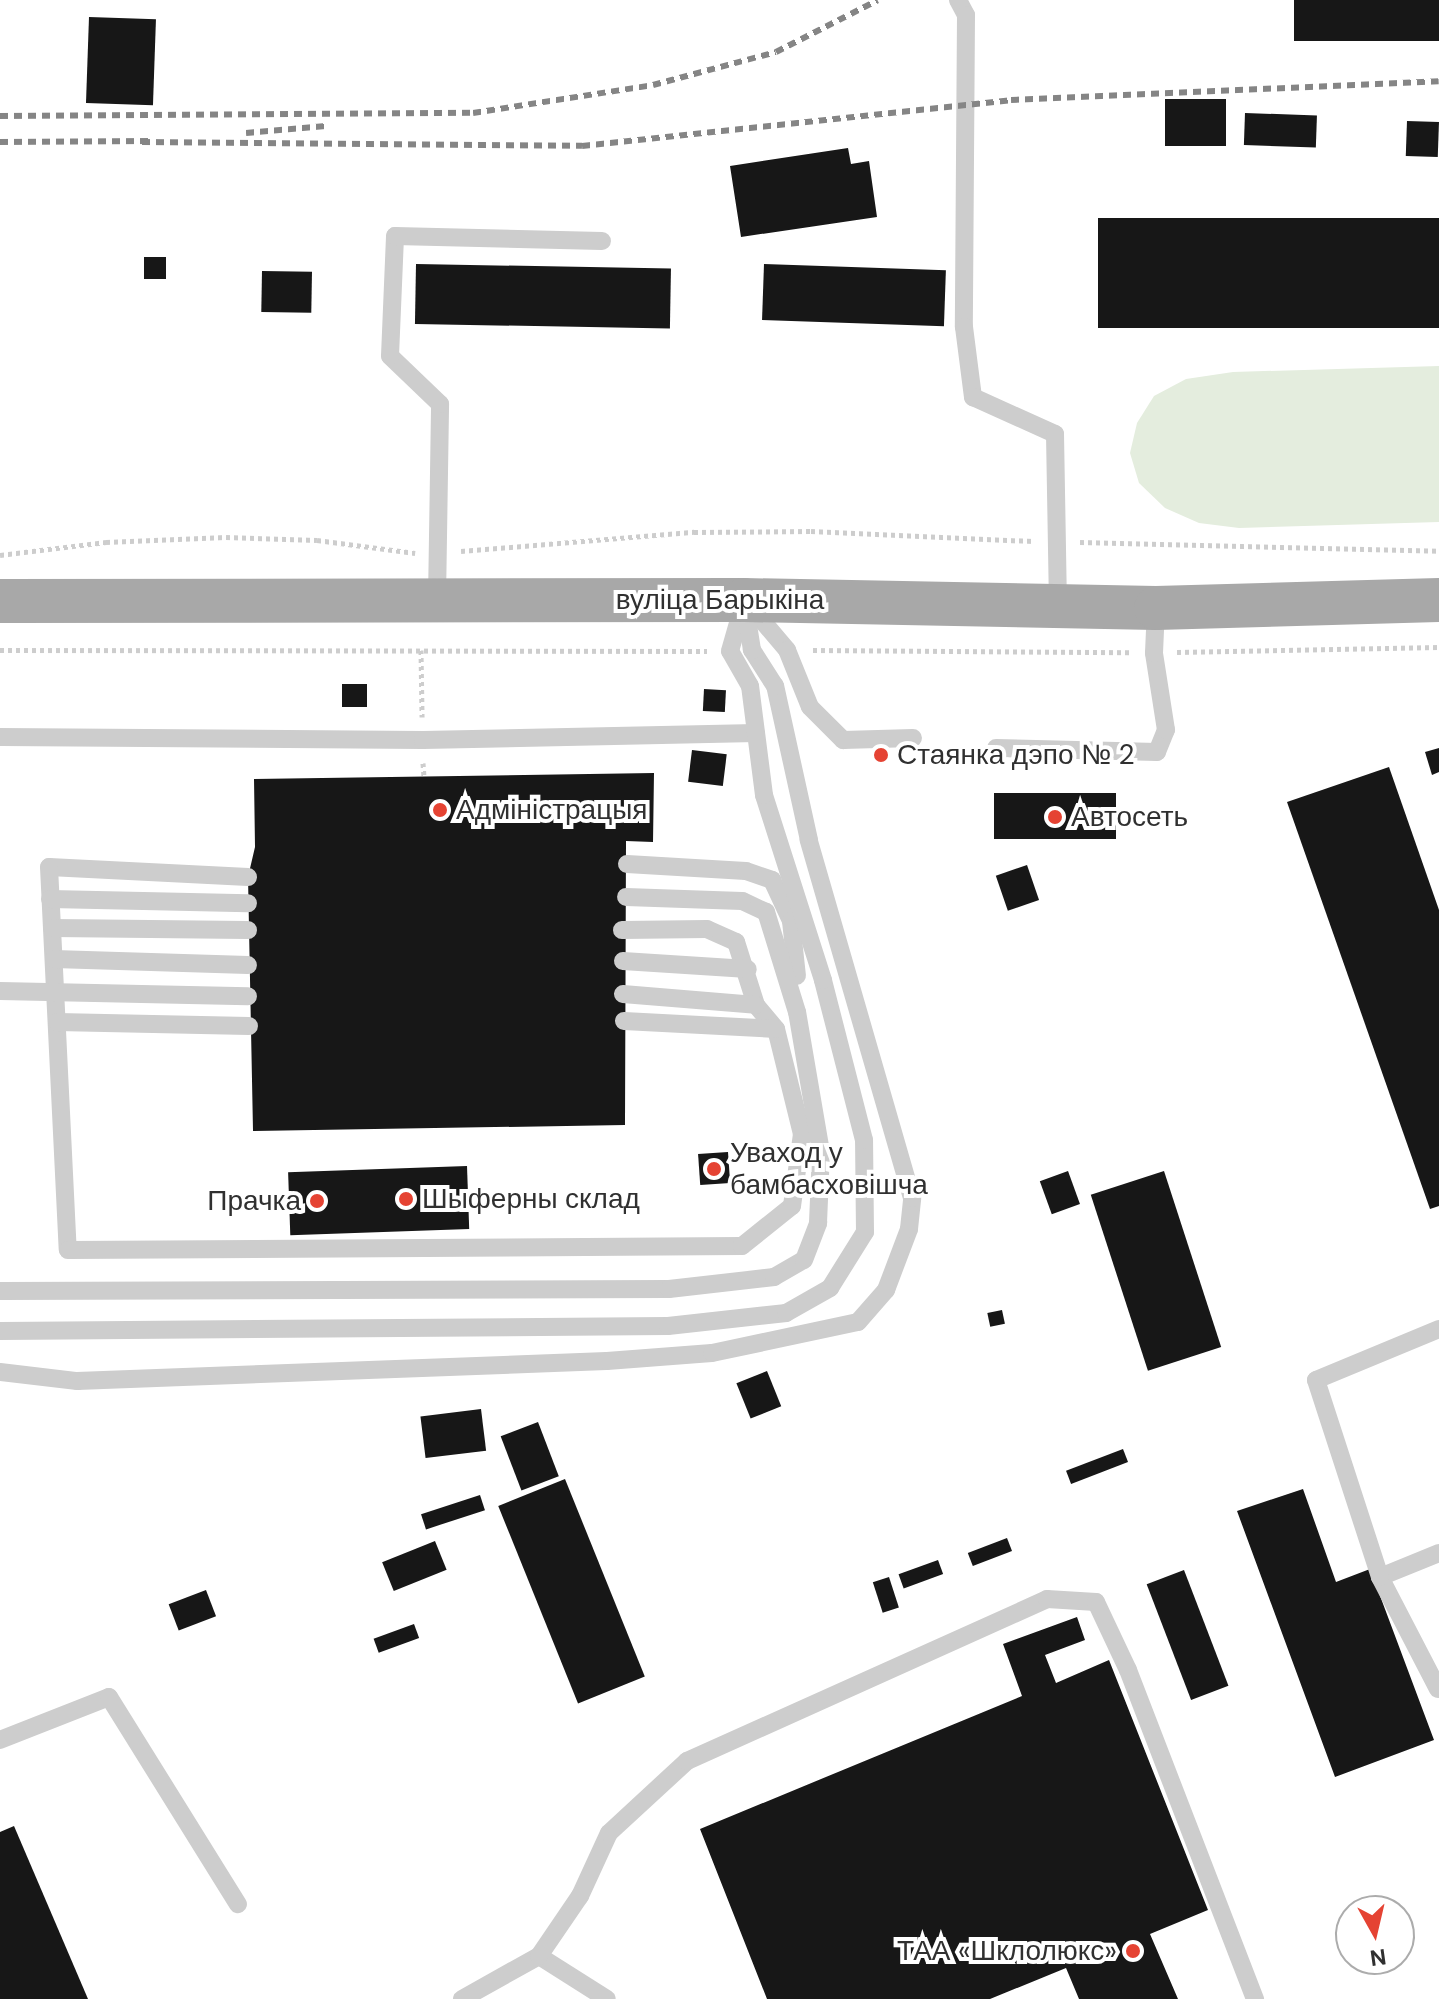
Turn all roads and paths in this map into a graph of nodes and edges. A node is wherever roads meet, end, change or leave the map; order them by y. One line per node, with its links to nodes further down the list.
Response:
1 (958, 0): 3 (lane)
2 (602, 241): 4 (lane)
3 (1060, 541): 4 (path); 5 (path); 11 (lane)
4 (437, 551): 6 (path); 7 (lane)
5 (1439, 551)
6 (0, 555)
7 (437, 600): 8 (main road, вуліца Барыкіна); 10 (main road, вуліца Барыкіна)
8 (744, 600): 11 (main road, вуліца Барыкіна); 13 (lane); 15 (lane); 42 (lane)
9 (1439, 600): 12 (main road, вуліца Барыкіна)
10 (0, 601)
11 (1058, 603): 12 (main road, вуліца Барыкіна)
12 (1156, 608): 16 (lane)
13 (756, 733): 14 (lane); 41 (lane)
14 (0, 737)
15 (913, 738)
16 (996, 748)
17 (627, 864): 38 (lane)
18 (248, 877): 20 (lane)
19 (626, 897): 38 (lane)
20 (50, 899): 21 (lane); 22 (lane)
21 (248, 903)
22 (52, 928): 23 (lane); 25 (lane)
23 (248, 930)
24 (622, 930): 28 (lane)
25 (54, 959): 27 (lane); 30 (lane)
26 (623, 961): 28 (lane)
27 (248, 965)
28 (748, 969): 33 (lane)
29 (0, 991): 30 (lane)
30 (55, 991): 32 (lane); 35 (lane)
31 (623, 994): 33 (lane)
32 (248, 996)
33 (756, 1005): 37 (lane)
34 (624, 1021): 37 (lane)
35 (57, 1022): 36 (lane); 37 (lane)
36 (249, 1026)
37 (776, 1029)
38 (805, 1047): 39 (lane)
39 (0, 1291)
40 (1439, 1329): 44 (lane)
41 (0, 1331)
42 (0, 1372)
43 (1439, 1553): 44 (lane)
44 (1380, 1577): 45 (lane)
45 (1438, 1689)
46 (0, 1740): 47 (lane)
47 (238, 1904)
48 (539, 1956): 49 (lane); 50 (lane); 51 (lane)
49 (462, 1999)
50 (607, 1999)
51 (1255, 1999)

